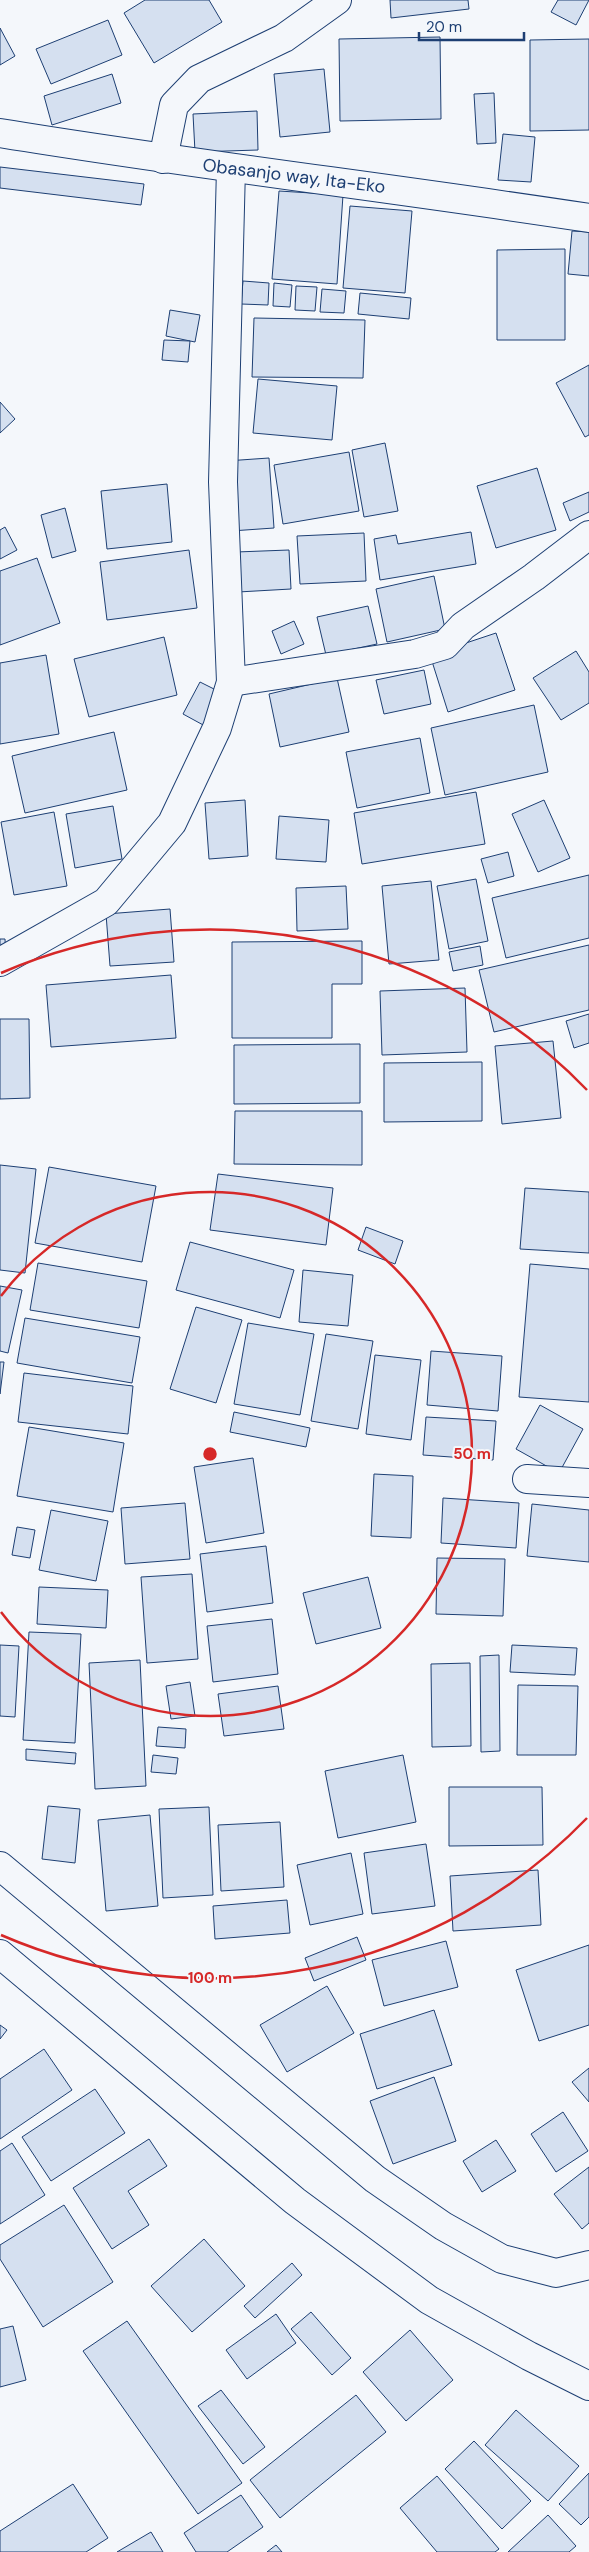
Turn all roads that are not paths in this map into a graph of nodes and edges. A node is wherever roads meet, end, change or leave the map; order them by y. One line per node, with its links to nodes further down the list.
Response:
1 (337, 0): 3 (main road)
2 (0, 133): 3 (main road, Obasanjo way, Ita-Eko)
3 (162, 159): 4 (main road, Obasanjo way, Ita-Eko)
4 (231, 168): 5 (main road, Obasanjo way, Ita-Eko); 7 (main road)
5 (589, 218)
6 (589, 535): 7 (main road)
7 (230, 682): 8 (main road)
8 (0, 962)
9 (527, 1479): 10 (main road)
10 (589, 1483)
11 (0, 1866): 13 (main road)
12 (0, 1954): 14 (main road)
13 (589, 2264)
14 (589, 2386)

